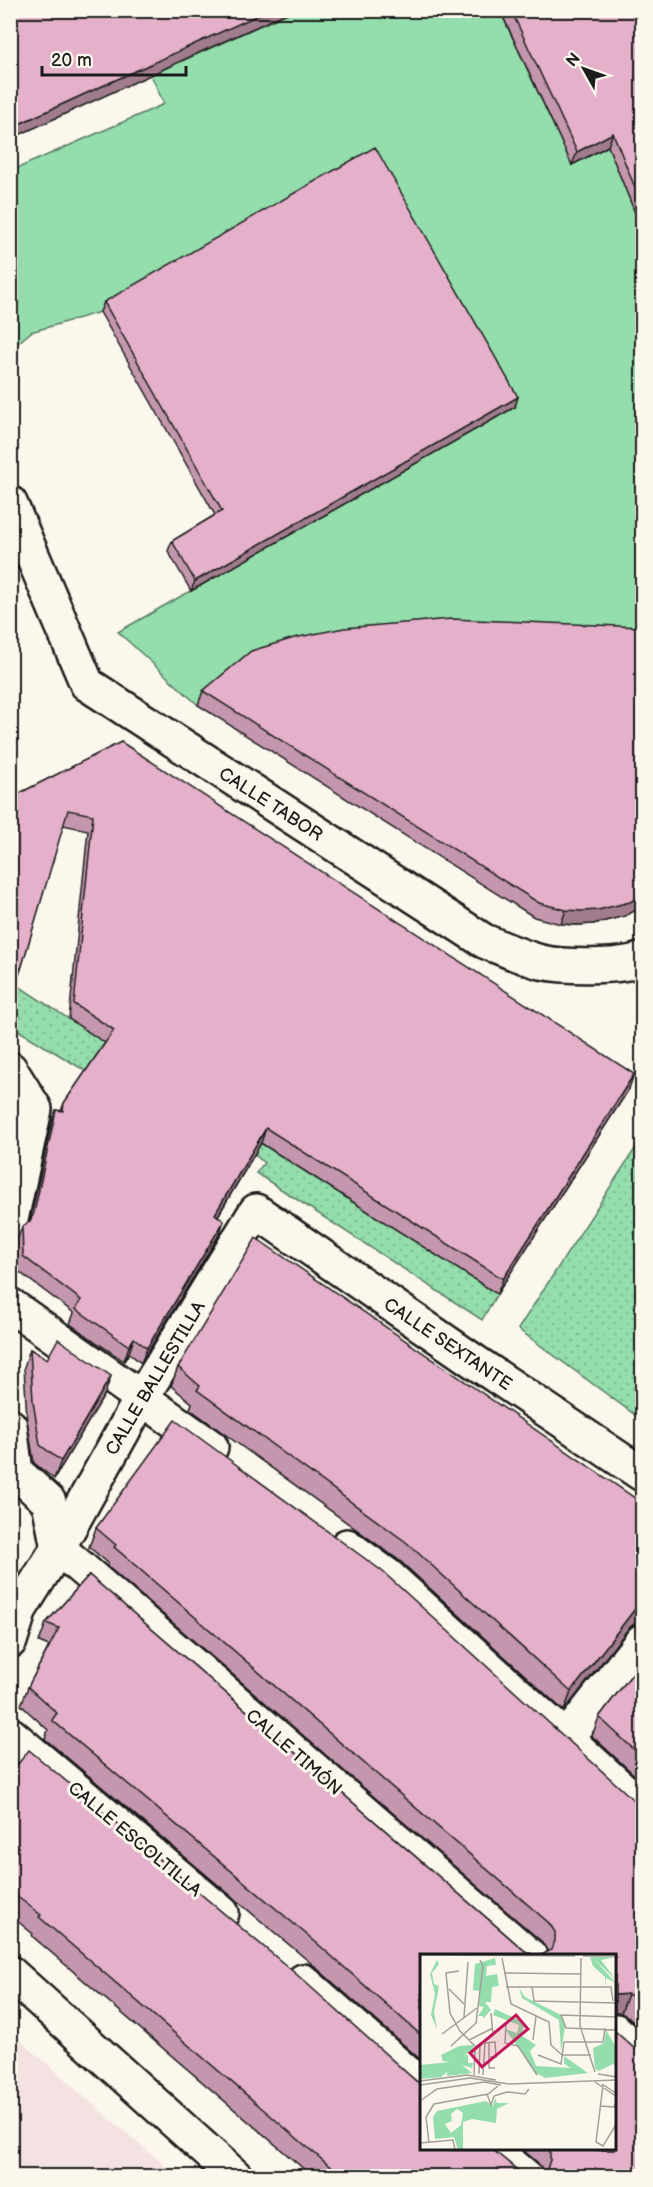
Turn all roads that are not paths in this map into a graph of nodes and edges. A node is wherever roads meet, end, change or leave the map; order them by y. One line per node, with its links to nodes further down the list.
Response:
1 (10, 503): 2 (street, CALLE TABOR)
2 (642, 959)
3 (10, 1069): 5 (street)
4 (256, 1211): 7 (street, CALLE BALLESTILLA); 11 (street, CALLE SEXTANTE)
5 (10, 1224)
6 (10, 1305): 7 (street)
7 (142, 1397): 9 (street); 13 (street, CALLE BALLESTILLA)
8 (10, 1426): 10 (street)
9 (236, 1466)
10 (13, 1472): 13 (street)
11 (642, 1474)
12 (321, 1527): 17 (street)
13 (58, 1548): 14 (street, CALLE BALLESTILLA); 20 (street, CALLE TIMÓN)
14 (10, 1641)
15 (642, 1641): 17 (street)
16 (10, 1734): 19 (street, CALLE ESCOLTILLA)
17 (567, 1737): 18 (street)
18 (642, 1807)
19 (246, 1933)
20 (528, 1954)
21 (282, 1963): 25 (street)
22 (10, 1973): 27 (street)
23 (617, 2033): 24 (street)
24 (642, 2055)
25 (420, 2084)
26 (495, 2151): 28 (street)
27 (235, 2176)
28 (525, 2176)

